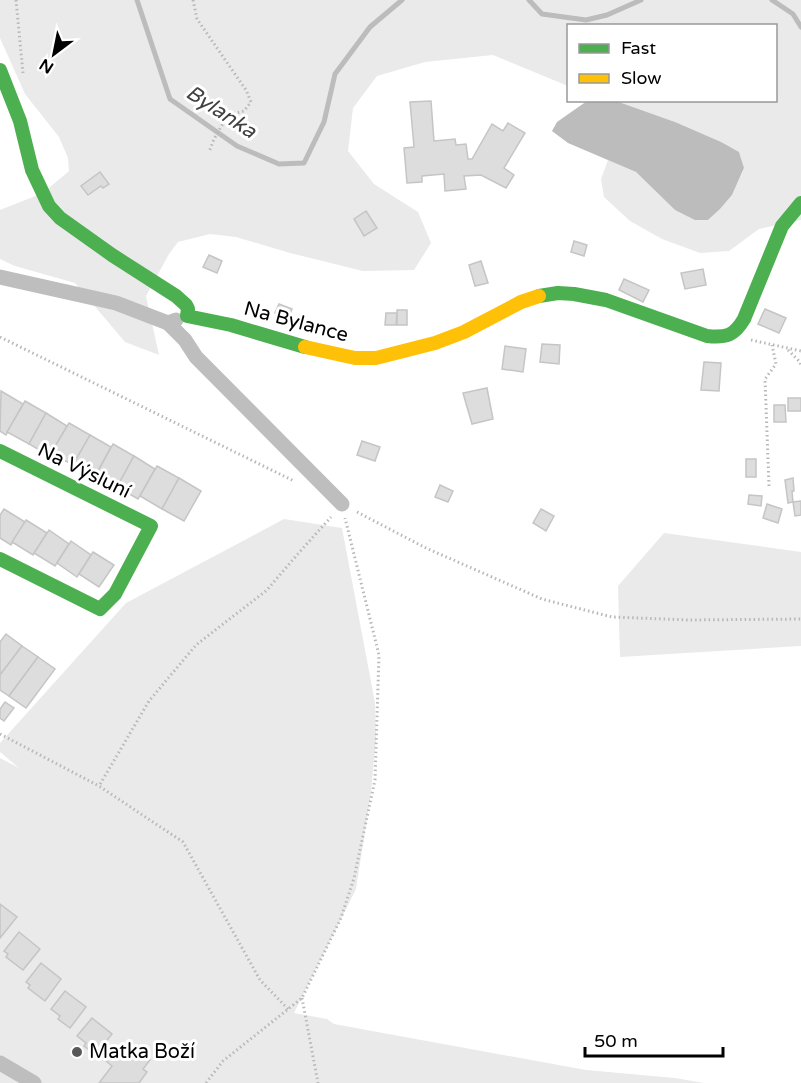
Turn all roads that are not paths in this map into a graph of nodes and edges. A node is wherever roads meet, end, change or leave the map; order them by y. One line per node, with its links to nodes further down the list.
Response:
1 (0, 70): 4 (street)
2 (801, 203): 4 (street, Na Bylance)
3 (0, 278): 5 (street)
4 (188, 316): 5 (street)
5 (168, 322): 7 (street)
6 (0, 451): 8 (street, Na Výsluní)
7 (342, 504)
8 (0, 559)
9 (0, 1063): 10 (street)
10 (34, 1083)

